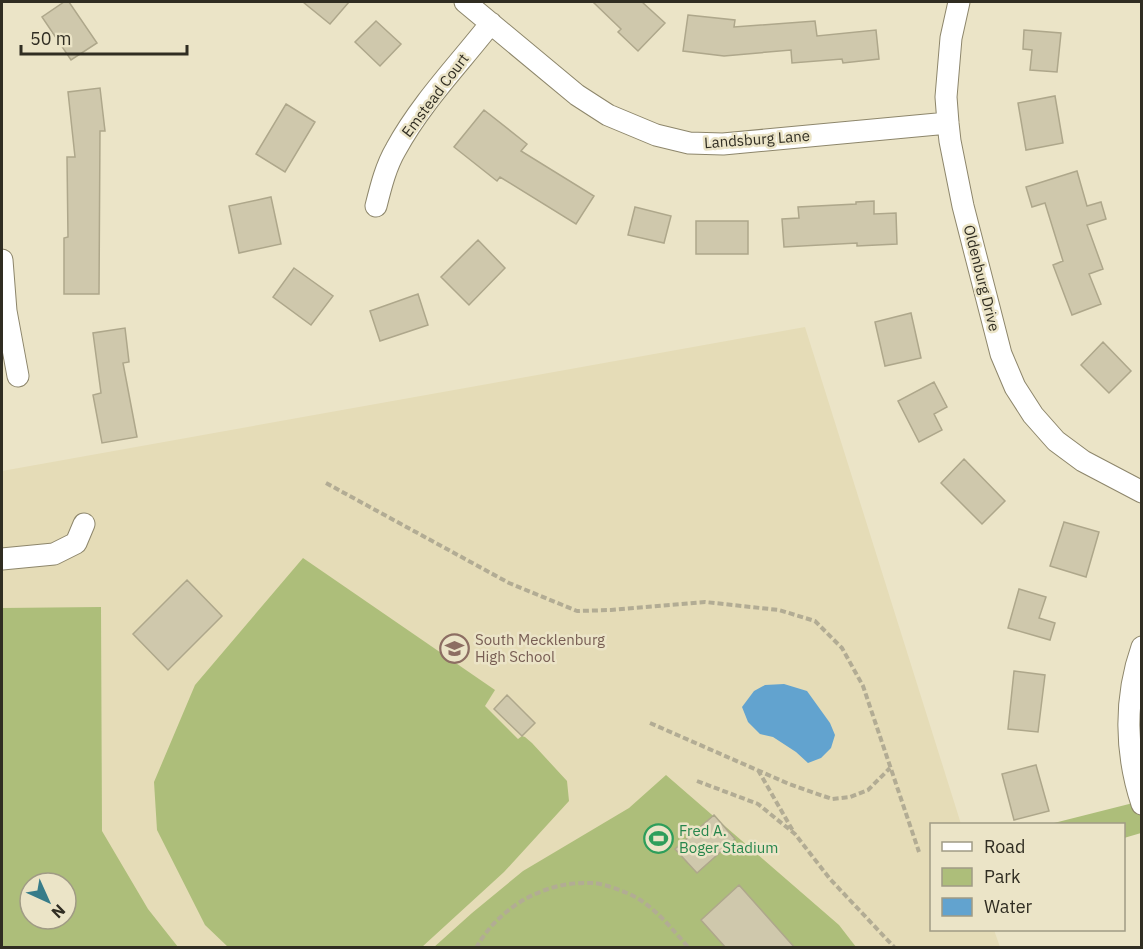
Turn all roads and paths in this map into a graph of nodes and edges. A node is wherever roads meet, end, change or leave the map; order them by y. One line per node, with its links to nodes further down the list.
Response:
1 (465, 2): 3 (street, Landsburg Lane)
2 (958, 2): 4 (street, Oldenburg Drive)
3 (491, 23): 4 (street, Landsburg Lane); 5 (street, Emstead Court)
4 (948, 123): 9 (street, Oldenburg Drive)
5 (375, 206)
6 (2, 260): 7 (street)
7 (18, 376)
8 (326, 483): 14 (path)
9 (1142, 492)
10 (84, 524): 11 (street)
11 (2, 559)
12 (1142, 647): 17 (street)
13 (650, 723): 15 (path)
14 (891, 768): 15 (path); 19 (path)
15 (757, 770): 18 (path)
16 (697, 781): 18 (path)
17 (1142, 804)
18 (795, 834): 22 (path)
19 (919, 852)
20 (476, 948): 21 (path)
21 (688, 948)
22 (895, 948)

